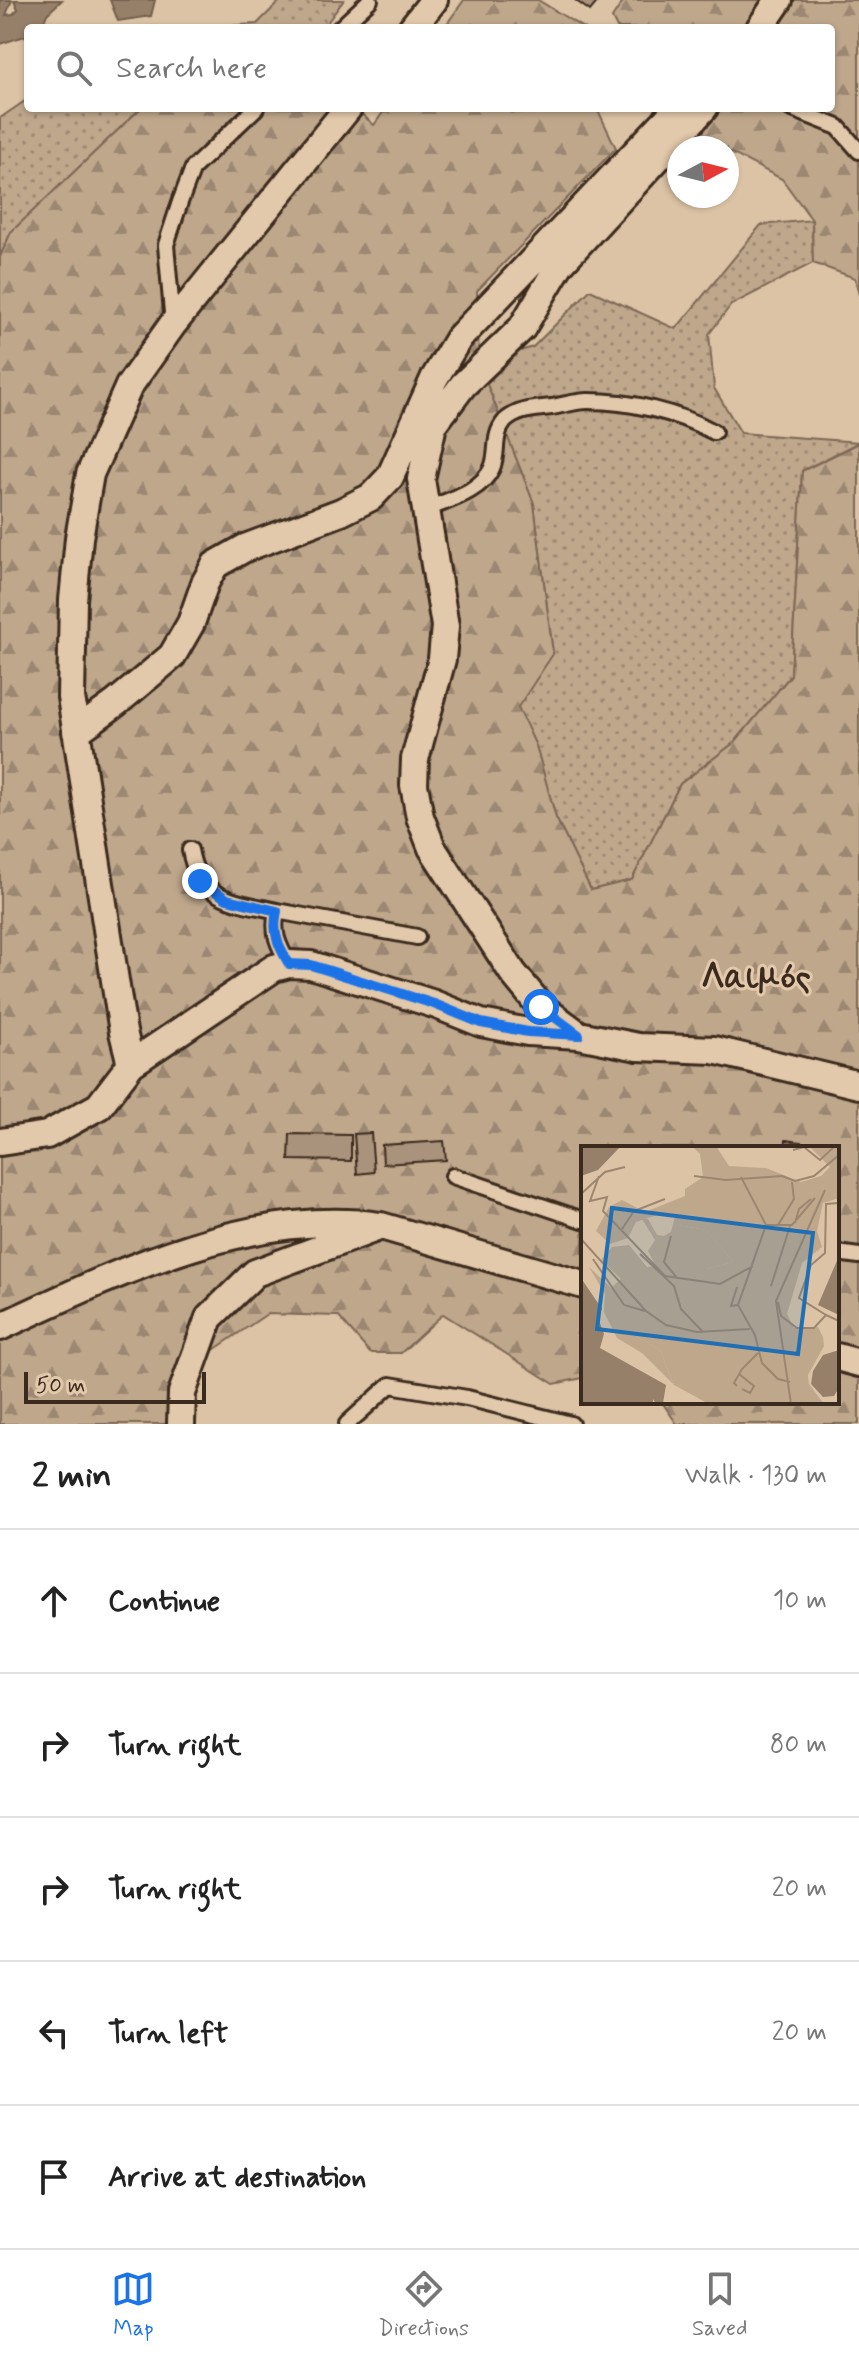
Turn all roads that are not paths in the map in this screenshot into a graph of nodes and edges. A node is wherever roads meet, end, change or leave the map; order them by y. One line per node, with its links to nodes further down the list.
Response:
1 (370, 0): 5 (lane)
2 (434, 0): 6 (street)
3 (760, 0): 7 (street)
4 (779, 0): 8 (street)
5 (344, 24)
6 (415, 24)
7 (744, 24)
8 (763, 24)
9 (252, 112): 15 (lane)
10 (345, 112): 15 (street)
11 (674, 112): 18 (street)
12 (700, 112): 17 (street)
13 (800, 112): 14 (lane)
14 (859, 151)
15 (173, 324): 18 (street)
16 (714, 432): 17 (lane)
17 (425, 510): 23 (street)
18 (76, 732): 24 (street)
19 (190, 850): 20 (lane)
20 (277, 911): 21 (lane); 22 (lane)
21 (417, 937)
22 (289, 964): 23 (street); 24 (street)
23 (579, 1035): 25 (street)
24 (131, 1064): 26 (street)
25 (859, 1085)
26 (0, 1142)
27 (453, 1176): 28 (lane)
28 (581, 1219)
29 (381, 1226): 32 (street); 33 (street); 36 (street)
30 (839, 1253): 31 (lane)
31 (859, 1256)
32 (581, 1284)
33 (0, 1327)
34 (839, 1358): 35 (street)
35 (859, 1363)
36 (181, 1424)
37 (347, 1424): 38 (lane)
38 (571, 1424)

